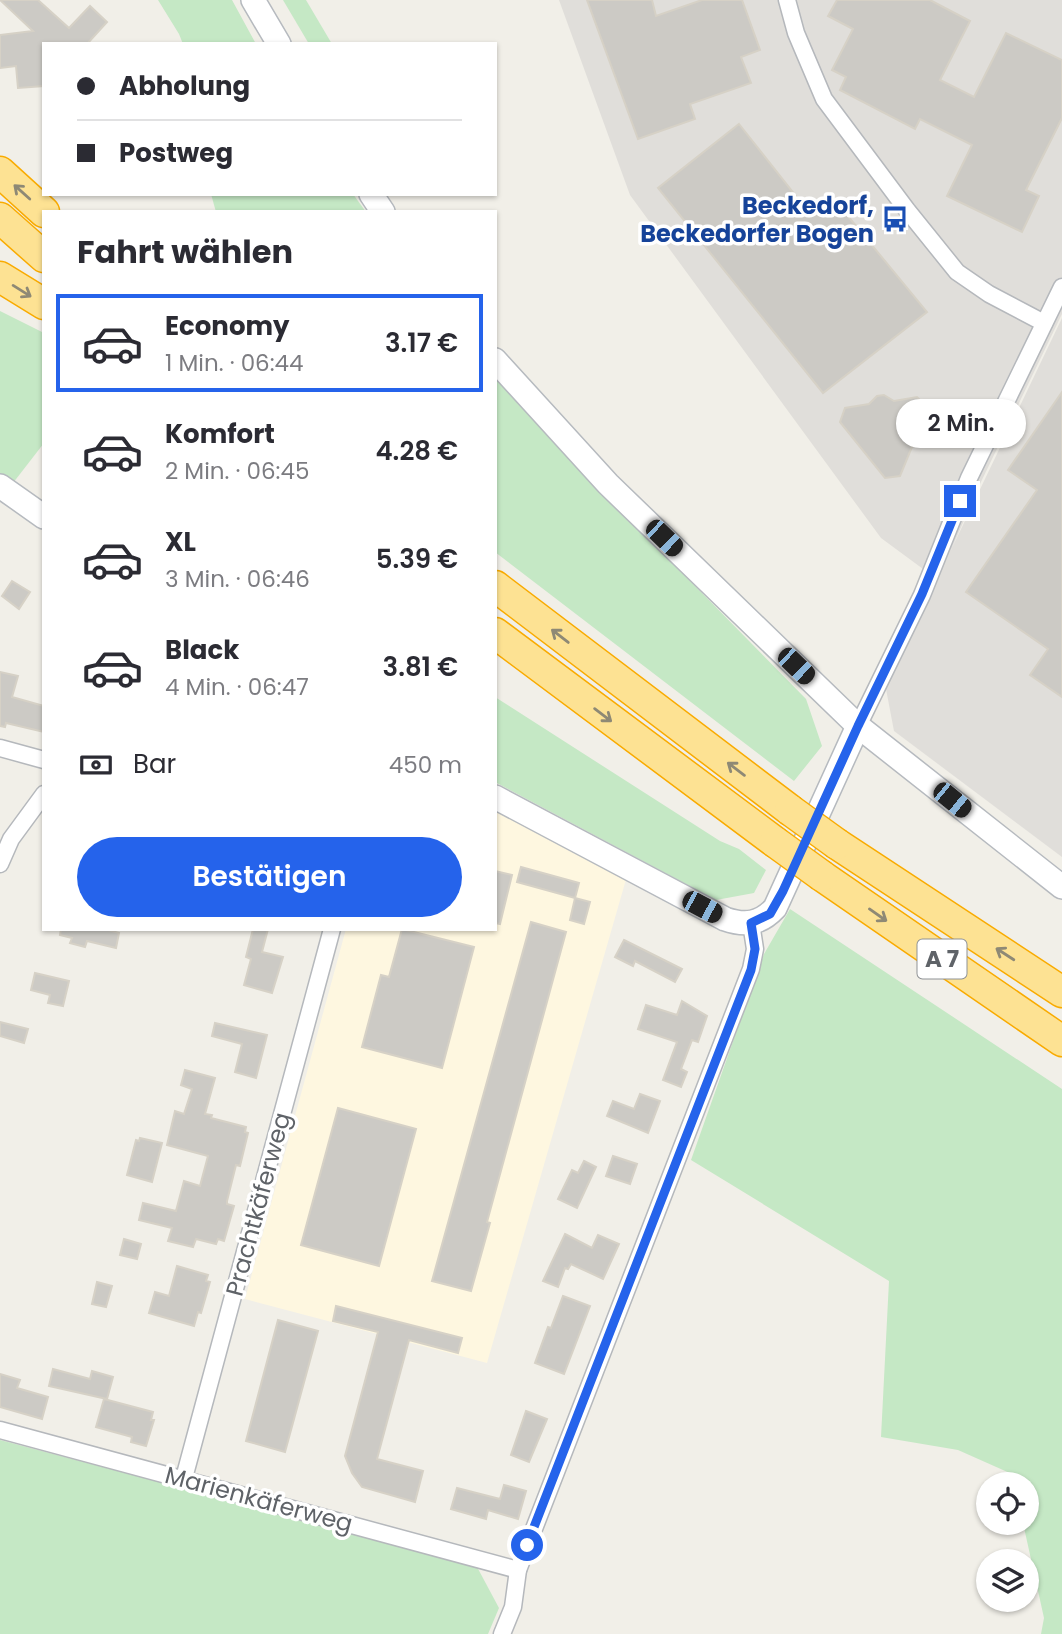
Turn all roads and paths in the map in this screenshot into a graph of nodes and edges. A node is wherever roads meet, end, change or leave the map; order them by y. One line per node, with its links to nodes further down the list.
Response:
1 (253, 0): 3 (main road)
2 (787, 0): 11 (street)
3 (278, 42)
4 (0, 172): 5 (highway, one-way to 4)
5 (42, 210)
6 (0, 218): 7 (highway)
7 (42, 255)
8 (0, 276): 10 (highway, one-way to 10)
9 (1062, 288): 11 (street)
10 (42, 303)
11 (1044, 323): 17 (street)
12 (497, 362): 17 (main road)
13 (0, 486): 14 (main road)
14 (42, 516)
15 (497, 588): 26 (highway, A 7, one-way to 15, bridge)
16 (497, 634): 27 (highway, A 7, one-way to 27, bridge)
17 (858, 726): 23 (main road); 24 (main road)
18 (0, 748): 19 (street)
19 (42, 759)
20 (42, 796): 22 (street)
21 (497, 798): 24 (main road)
22 (0, 864)
23 (1062, 887)
24 (745, 923): 30 (street)
25 (331, 931): 29 (street, Prachtkäferweg)
26 (1062, 992)
27 (1062, 1041)
28 (0, 1430): 29 (street, Marienkäferweg)
29 (184, 1478): 30 (street, Marienkäferweg)
30 (518, 1570): 31 (street)
31 (502, 1634)

